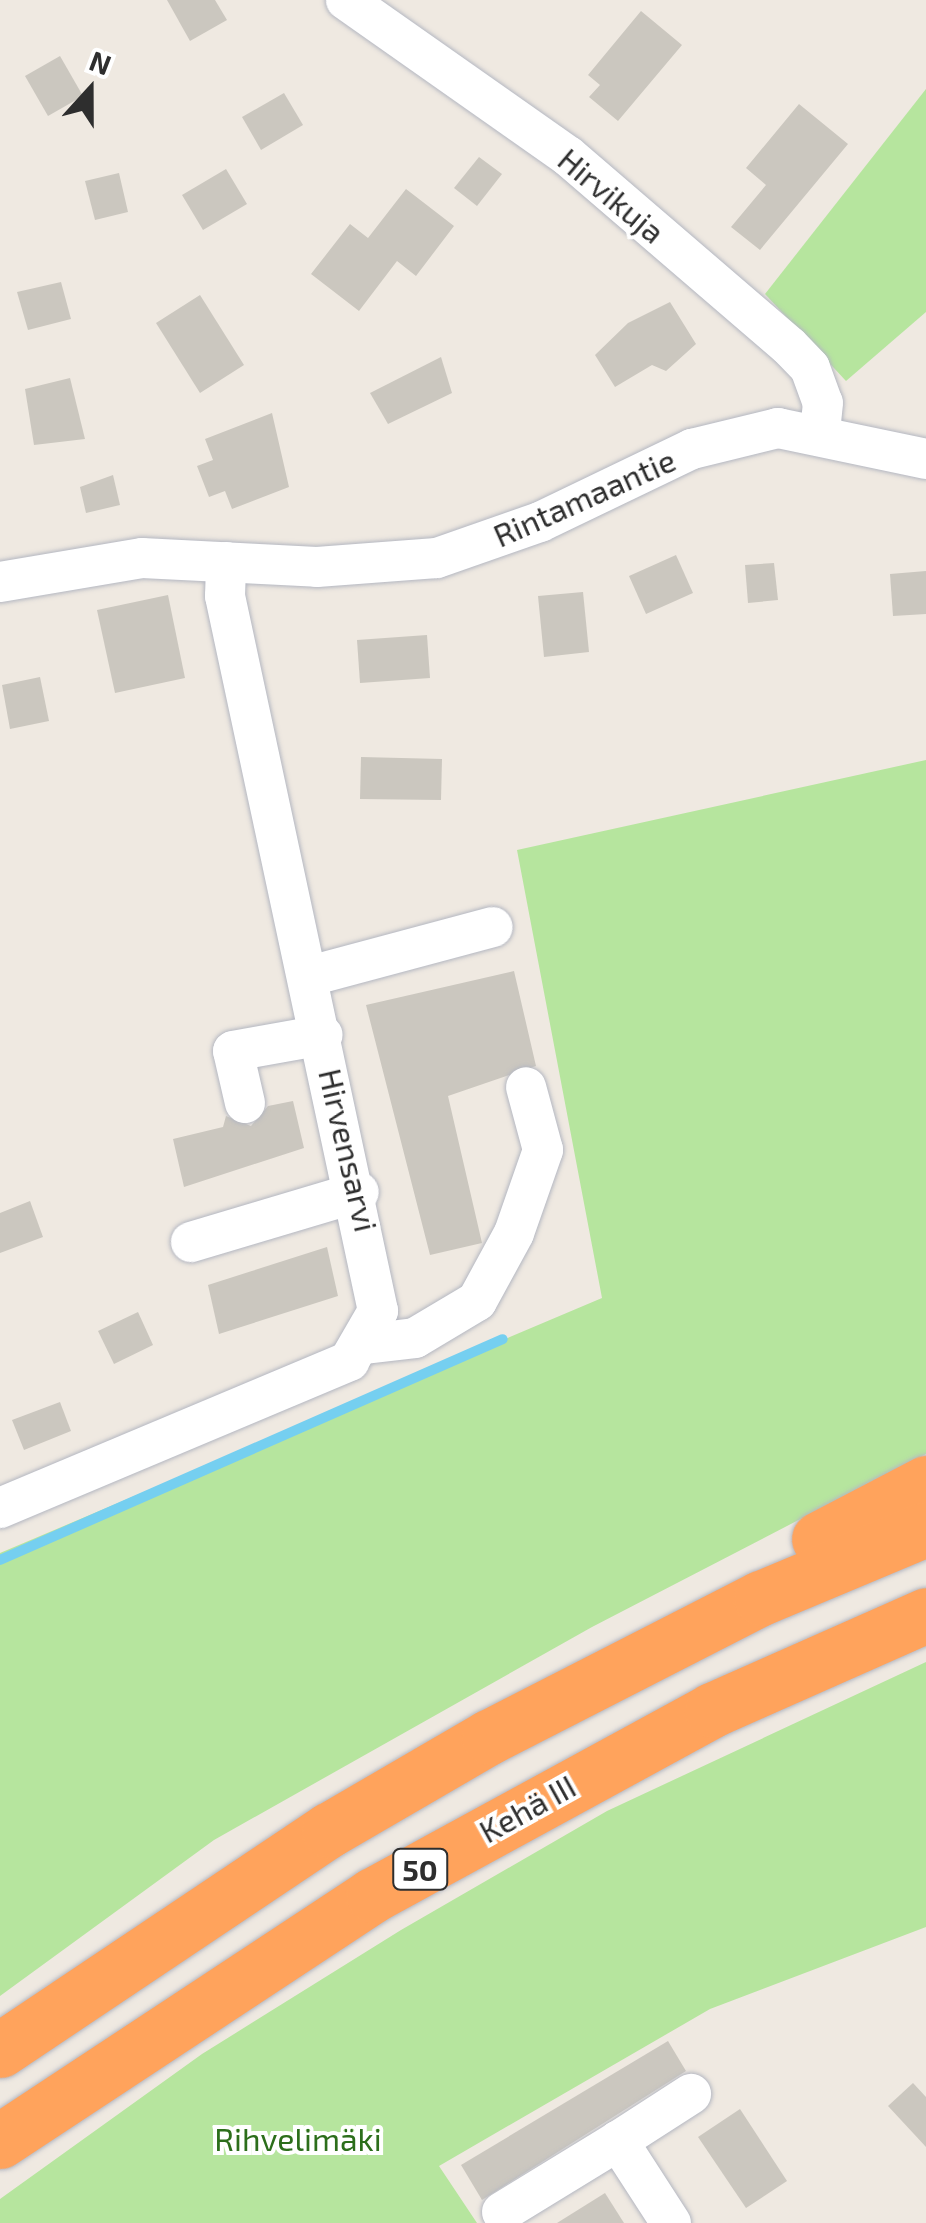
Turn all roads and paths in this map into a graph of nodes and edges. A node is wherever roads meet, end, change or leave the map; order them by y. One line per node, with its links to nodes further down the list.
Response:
1 (346, 0): 2 (street, Hirvikuja)
2 (820, 432): 3 (street, Rintamaantie); 4 (street, Rintamaantie)
3 (926, 459)
4 (226, 562): 5 (street, Rintamaantie); 7 (street, Hirvensarvi)
5 (0, 582)
6 (493, 927): 7 (street)
7 (310, 976): 8 (street, Hirvensarvi)
8 (324, 1035): 10 (street); 11 (street, Hirvensarvi)
9 (526, 1088): 13 (street)
10 (245, 1103)
11 (359, 1192): 12 (street); 13 (street, Hirvensarvi)
12 (190, 1242)
13 (365, 1344): 15 (street)
14 (926, 1483): 20 (highway)
15 (0, 1508)
16 (926, 1529): 20 (highway, 50)
17 (926, 1615): 19 (highway, Kehä III / 50)
18 (926, 1623): 19 (highway)
19 (865, 1641): 24 (highway, Kehä III / 50)
20 (620, 1668): 21 (highway, 50)
21 (0, 2050)
22 (691, 2094): 23 (street)
23 (618, 2141): 25 (street); 26 (street)
24 (0, 2142)
25 (502, 2212)
26 (671, 2223)

